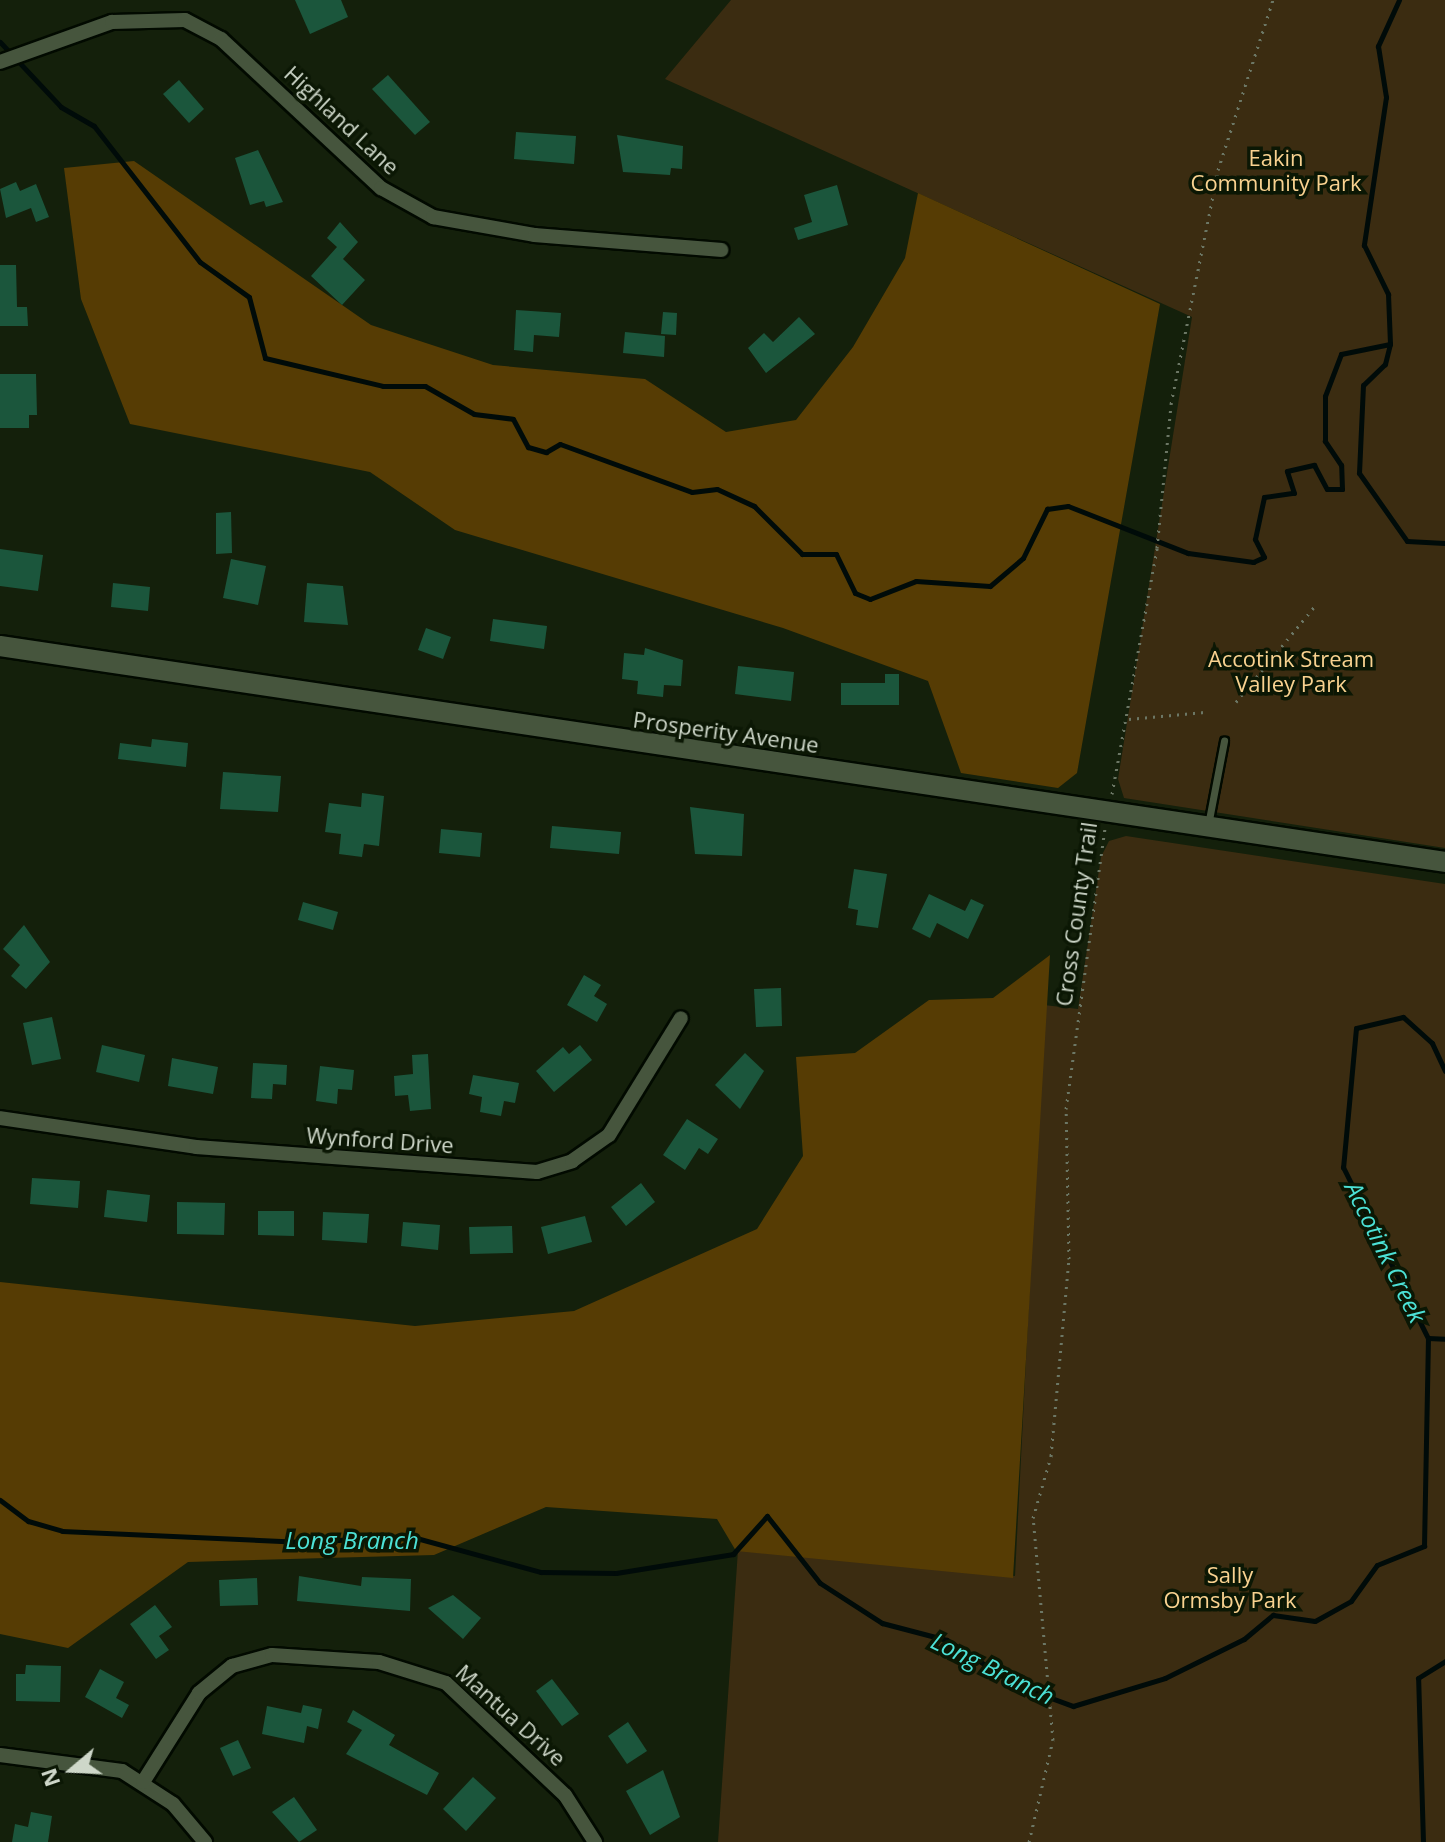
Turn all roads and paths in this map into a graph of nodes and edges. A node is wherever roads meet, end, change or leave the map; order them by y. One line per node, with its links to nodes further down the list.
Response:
1 (1273, 0): 8 (path, Cross County Trail)
2 (0, 62): 3 (street, Highland Lane)
3 (721, 250)
4 (1314, 607): 6 (path)
5 (0, 646): 10 (main road, Prosperity Avenue)
6 (1236, 702)
7 (1205, 712): 8 (path)
8 (1128, 719): 10 (path, Cross County Trail)
9 (1224, 741): 11 (lane)
10 (1108, 812): 11 (main road, Prosperity Avenue); 19 (path, Cross County Trail)
11 (1208, 825): 12 (main road, Prosperity Avenue)
12 (1445, 862)
13 (681, 1018): 14 (street, Wynford Drive)
14 (0, 1118)
15 (0, 1755): 16 (street)
16 (143, 1782): 17 (street); 18 (street, Mantua Drive)
17 (205, 1842)
18 (595, 1842)
19 (1029, 1842)

